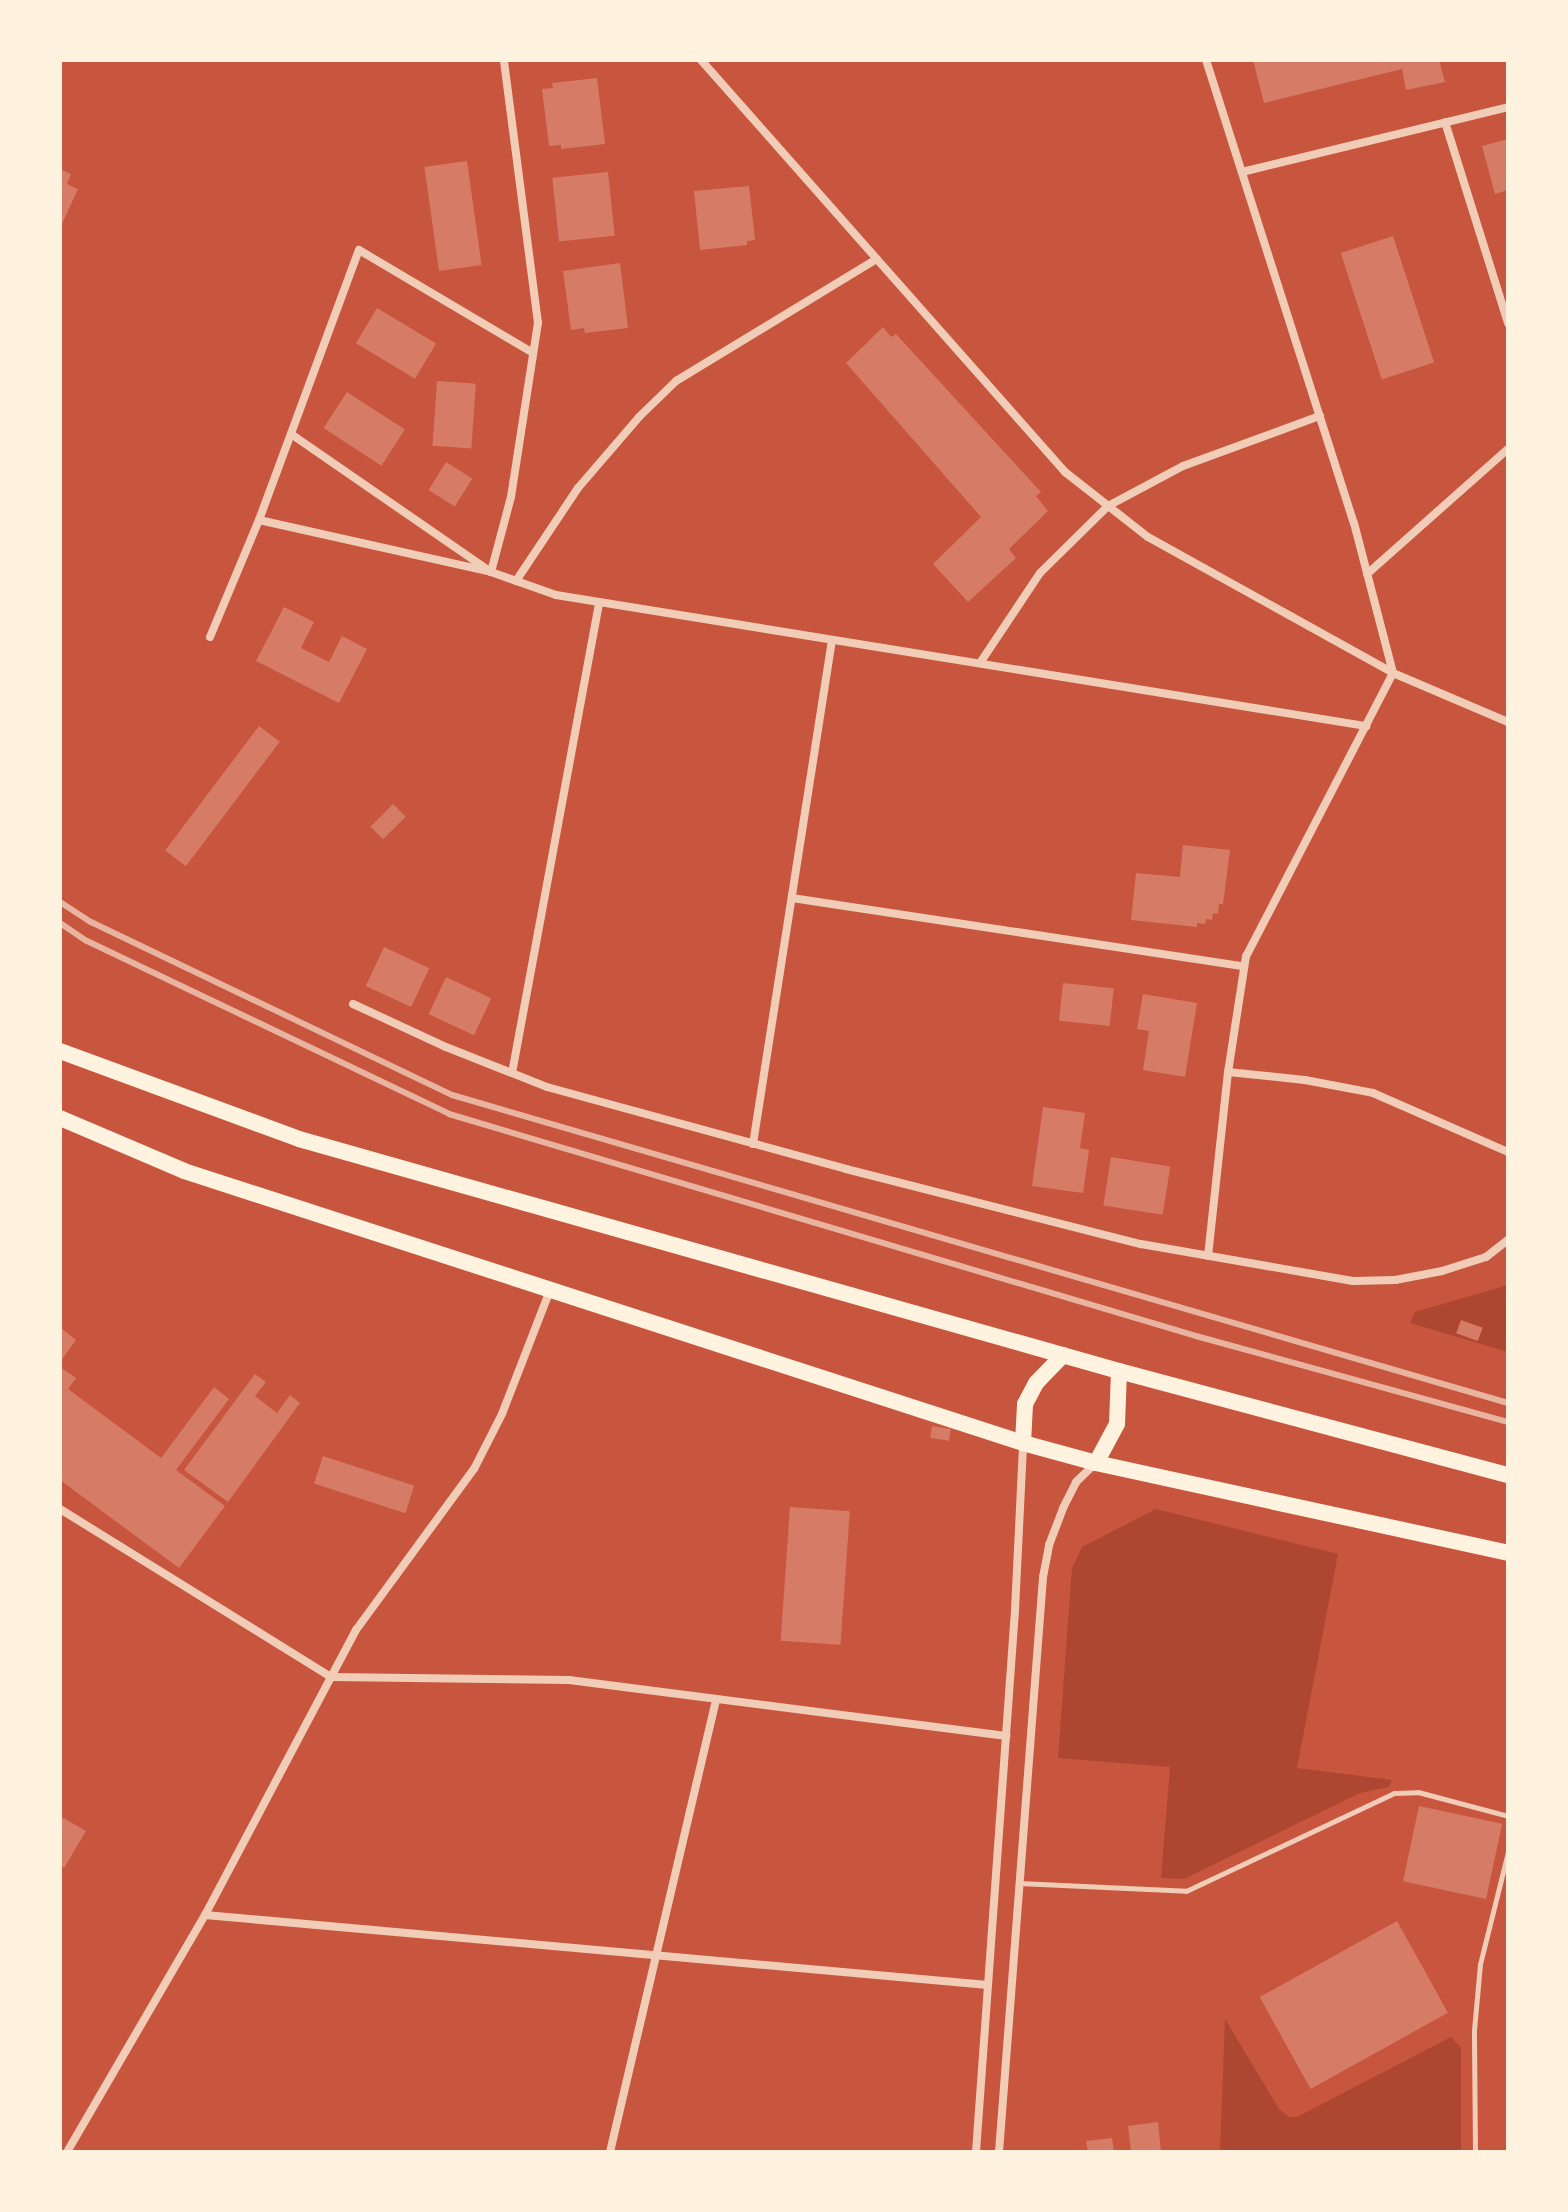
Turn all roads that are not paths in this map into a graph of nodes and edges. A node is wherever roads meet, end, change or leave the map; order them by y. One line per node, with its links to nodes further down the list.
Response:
1 (504, 60): 9 (street)
2 (701, 60): 7 (street)
3 (1206, 60): 6 (street)
4 (1508, 107): 5 (street)
5 (1445, 122): 6 (street); 8 (street)
6 (1242, 172): 10 (street)
7 (877, 259): 13 (street); 17 (street)
8 (1508, 323)
9 (533, 353): 11 (street); 15 (street)
10 (1320, 416): 13 (street); 16 (street)
11 (291, 434): 14 (street); 15 (street)
12 (1508, 449): 16 (street)
13 (1108, 506): 21 (street); 22 (street)
14 (259, 520): 15 (street); 19 (street)
15 (491, 572): 17 (street)
16 (1367, 574): 22 (street)
17 (516, 581): 18 (street)
18 (599, 602): 20 (street); 30 (street)
19 (210, 637)
20 (832, 640): 21 (street); 25 (street)
21 (980, 663): 24 (street)
22 (1393, 673): 23 (street); 24 (street)
23 (1508, 722)
24 (1366, 726): 26 (street)
25 (792, 898): 26 (street); 32 (street)
26 (1244, 966): 29 (street)
27 (353, 1004): 30 (street)
28 (60, 1051): 37 (main road)
29 (1228, 1072): 33 (street); 35 (street)
30 (512, 1073): 32 (street)
31 (60, 1118): 36 (main road)
32 (753, 1144): 35 (street)
33 (1508, 1152)
34 (1508, 1240): 35 (street)
35 (1208, 1256)
36 (550, 1289): 39 (main road); 44 (street)
37 (1063, 1355): 38 (main road); 39 (main road)
38 (1119, 1371): 40 (main road); 41 (main road)
39 (1023, 1443): 40 (main road); 46 (street)
40 (1096, 1463): 43 (main road); 49 (street)
41 (1508, 1475)
42 (60, 1509): 44 (street)
43 (1508, 1553)
44 (331, 1677): 45 (street); 50 (street)
45 (716, 1700): 46 (street); 51 (street)
46 (1006, 1736): 52 (street)
47 (1508, 1816): 49 (lane)
48 (1508, 1852): 57 (lane)
49 (1019, 1883): 56 (street)
50 (205, 1915): 51 (street); 53 (street)
51 (659, 1953): 52 (street); 54 (street)
52 (988, 1985): 55 (street)
53 (67, 2152)
54 (610, 2152)
55 (976, 2152)
56 (999, 2152)
57 (1475, 2152)

